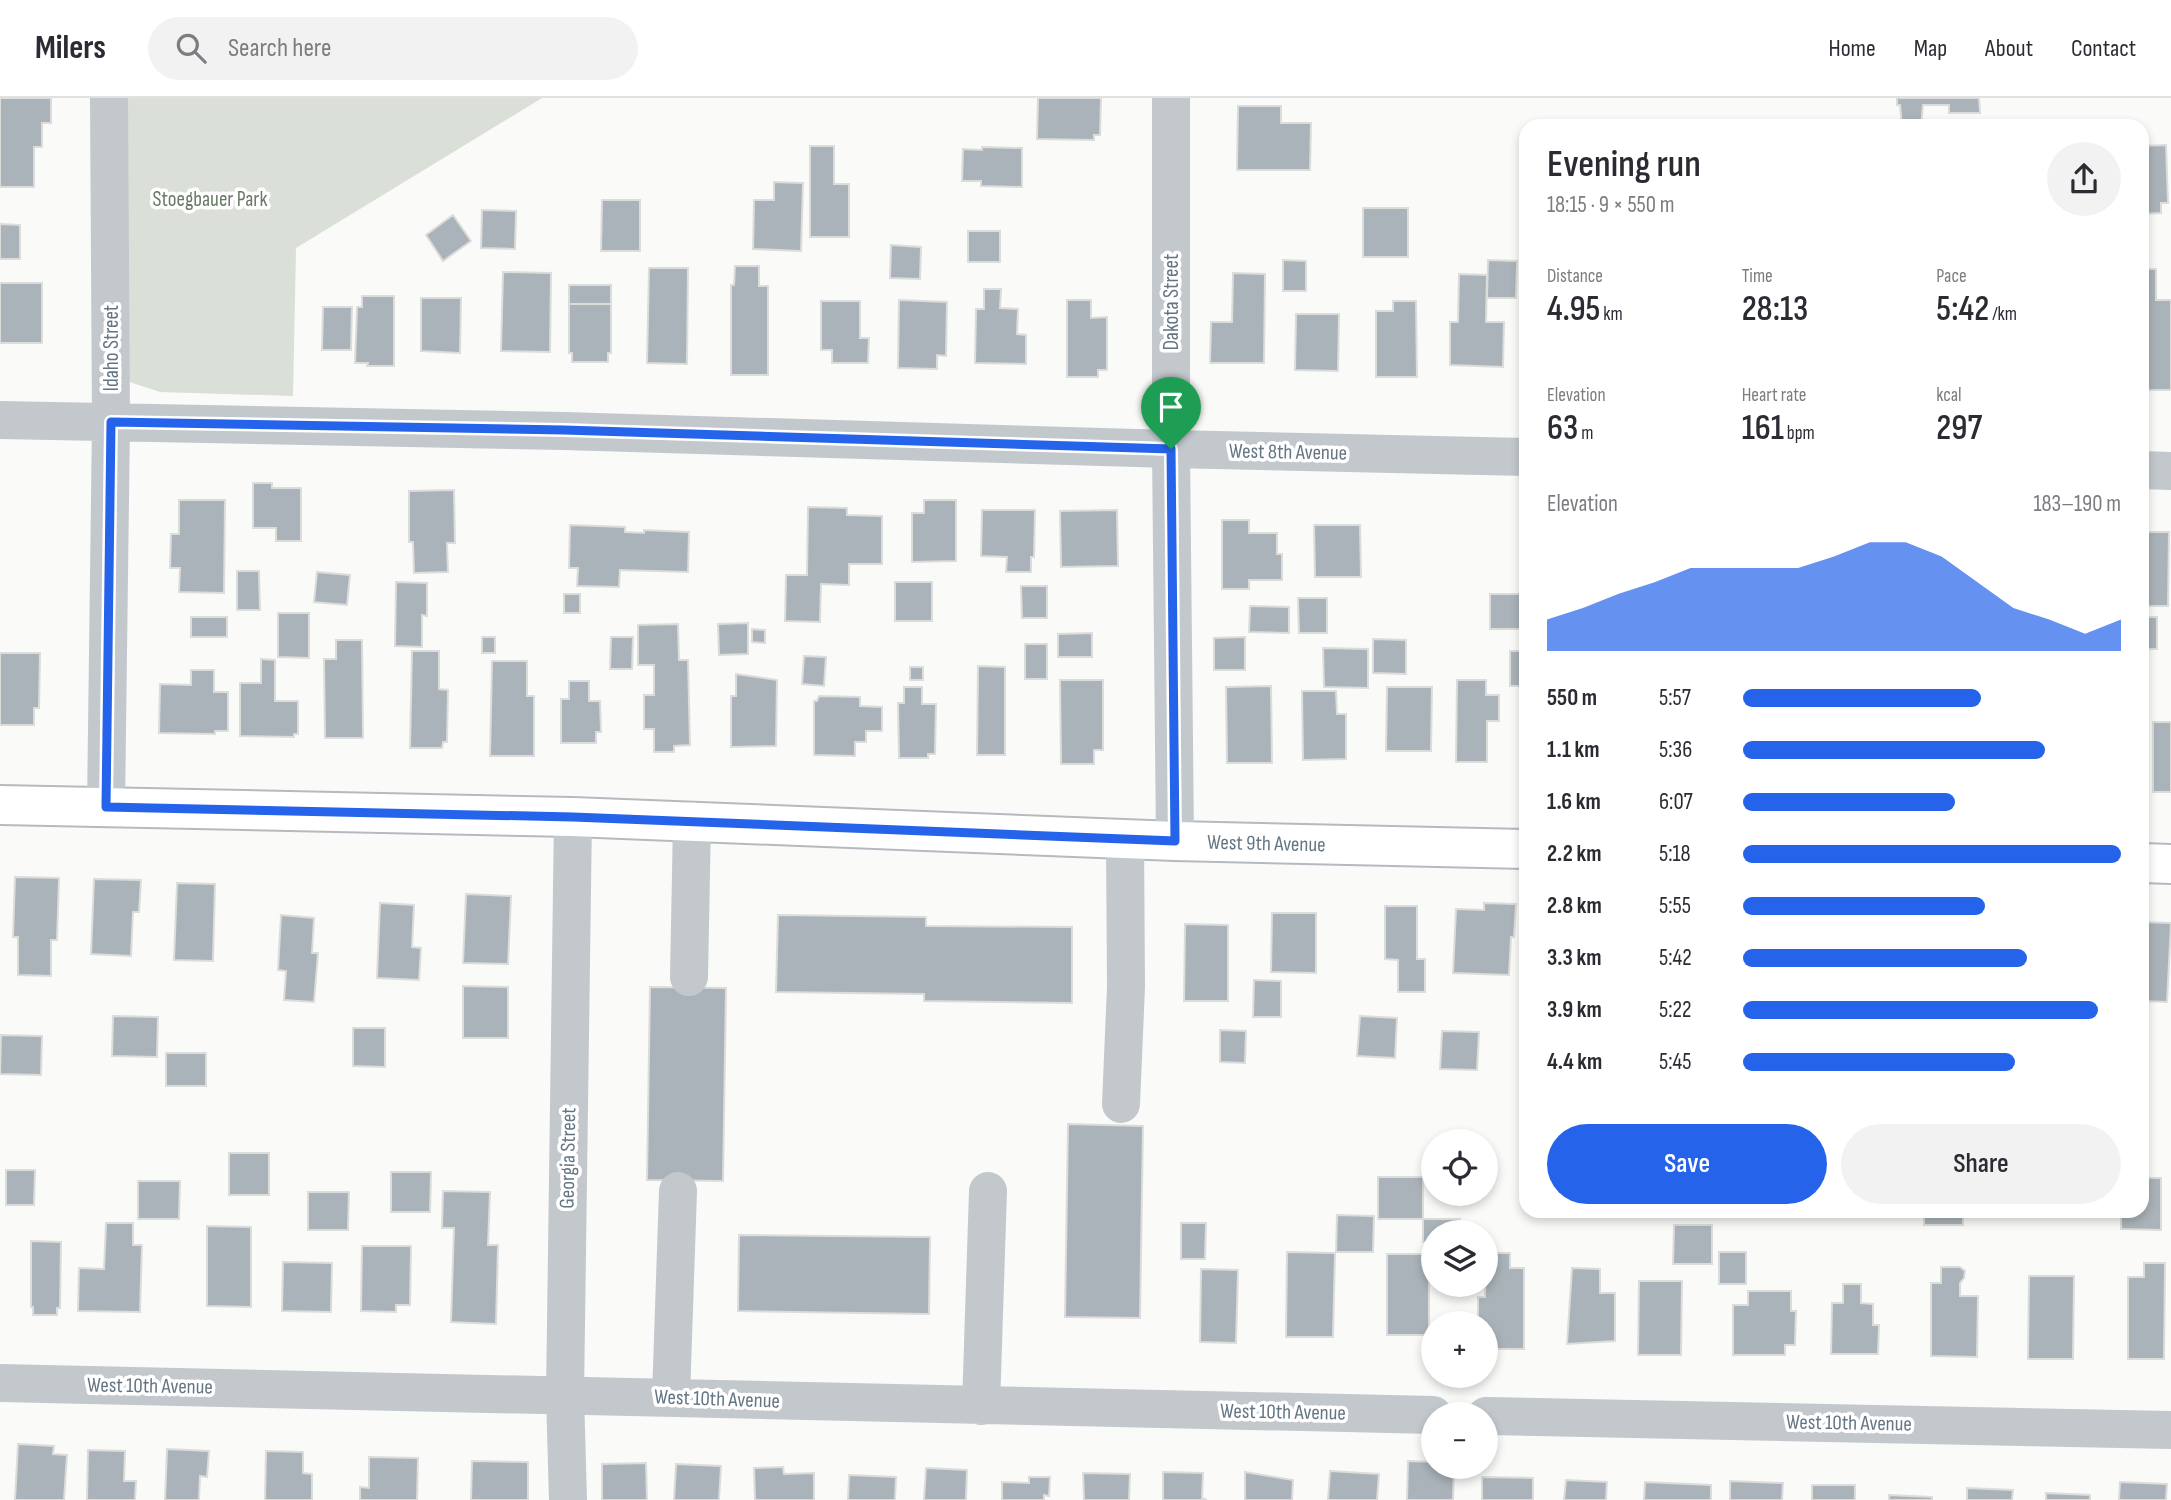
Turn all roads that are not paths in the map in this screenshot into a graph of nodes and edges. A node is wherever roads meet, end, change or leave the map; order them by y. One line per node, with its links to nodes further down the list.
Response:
1 (109, 98): 4 (street, Idaho Street)
2 (1171, 98): 5 (street, Dakota Street)
3 (0, 420): 4 (street, West 8th Avenue)
4 (111, 422): 5 (street, West 8th Avenue); 10 (street, Idaho Street)
5 (1171, 449): 6 (street, West 8th Avenue); 14 (street, Dakota Street)
6 (1519, 457)
7 (2149, 470): 8 (street)
8 (2171, 471)
9 (0, 805): 10 (main road, West 9th Avenue)
10 (106, 807): 11 (main road, West 9th Avenue)
11 (573, 817): 12 (main road, West 9th Avenue); 23 (street, Georgia Street)
12 (692, 821): 13 (main road, West 9th Avenue); 18 (street)
13 (1125, 839): 14 (main road, West 9th Avenue); 19 (street)
14 (1175, 841): 15 (main road, West 9th Avenue)
15 (1519, 849)
16 (2149, 863): 17 (main road)
17 (2171, 863)
18 (689, 977)
19 (1121, 1104)
20 (678, 1191): 24 (street)
21 (988, 1191): 25 (street)
22 (0, 1383): 23 (street, West 10th Avenue)
23 (565, 1395): 24 (street, West 10th Avenue); 29 (street, Georgia Street)
24 (671, 1398): 25 (street, West 10th Avenue)
25 (981, 1406): 26 (street, West 10th Avenue)
26 (1421, 1415)
27 (1498, 1416): 28 (street, West 10th Avenue)
28 (2171, 1430)
29 (568, 1500)

